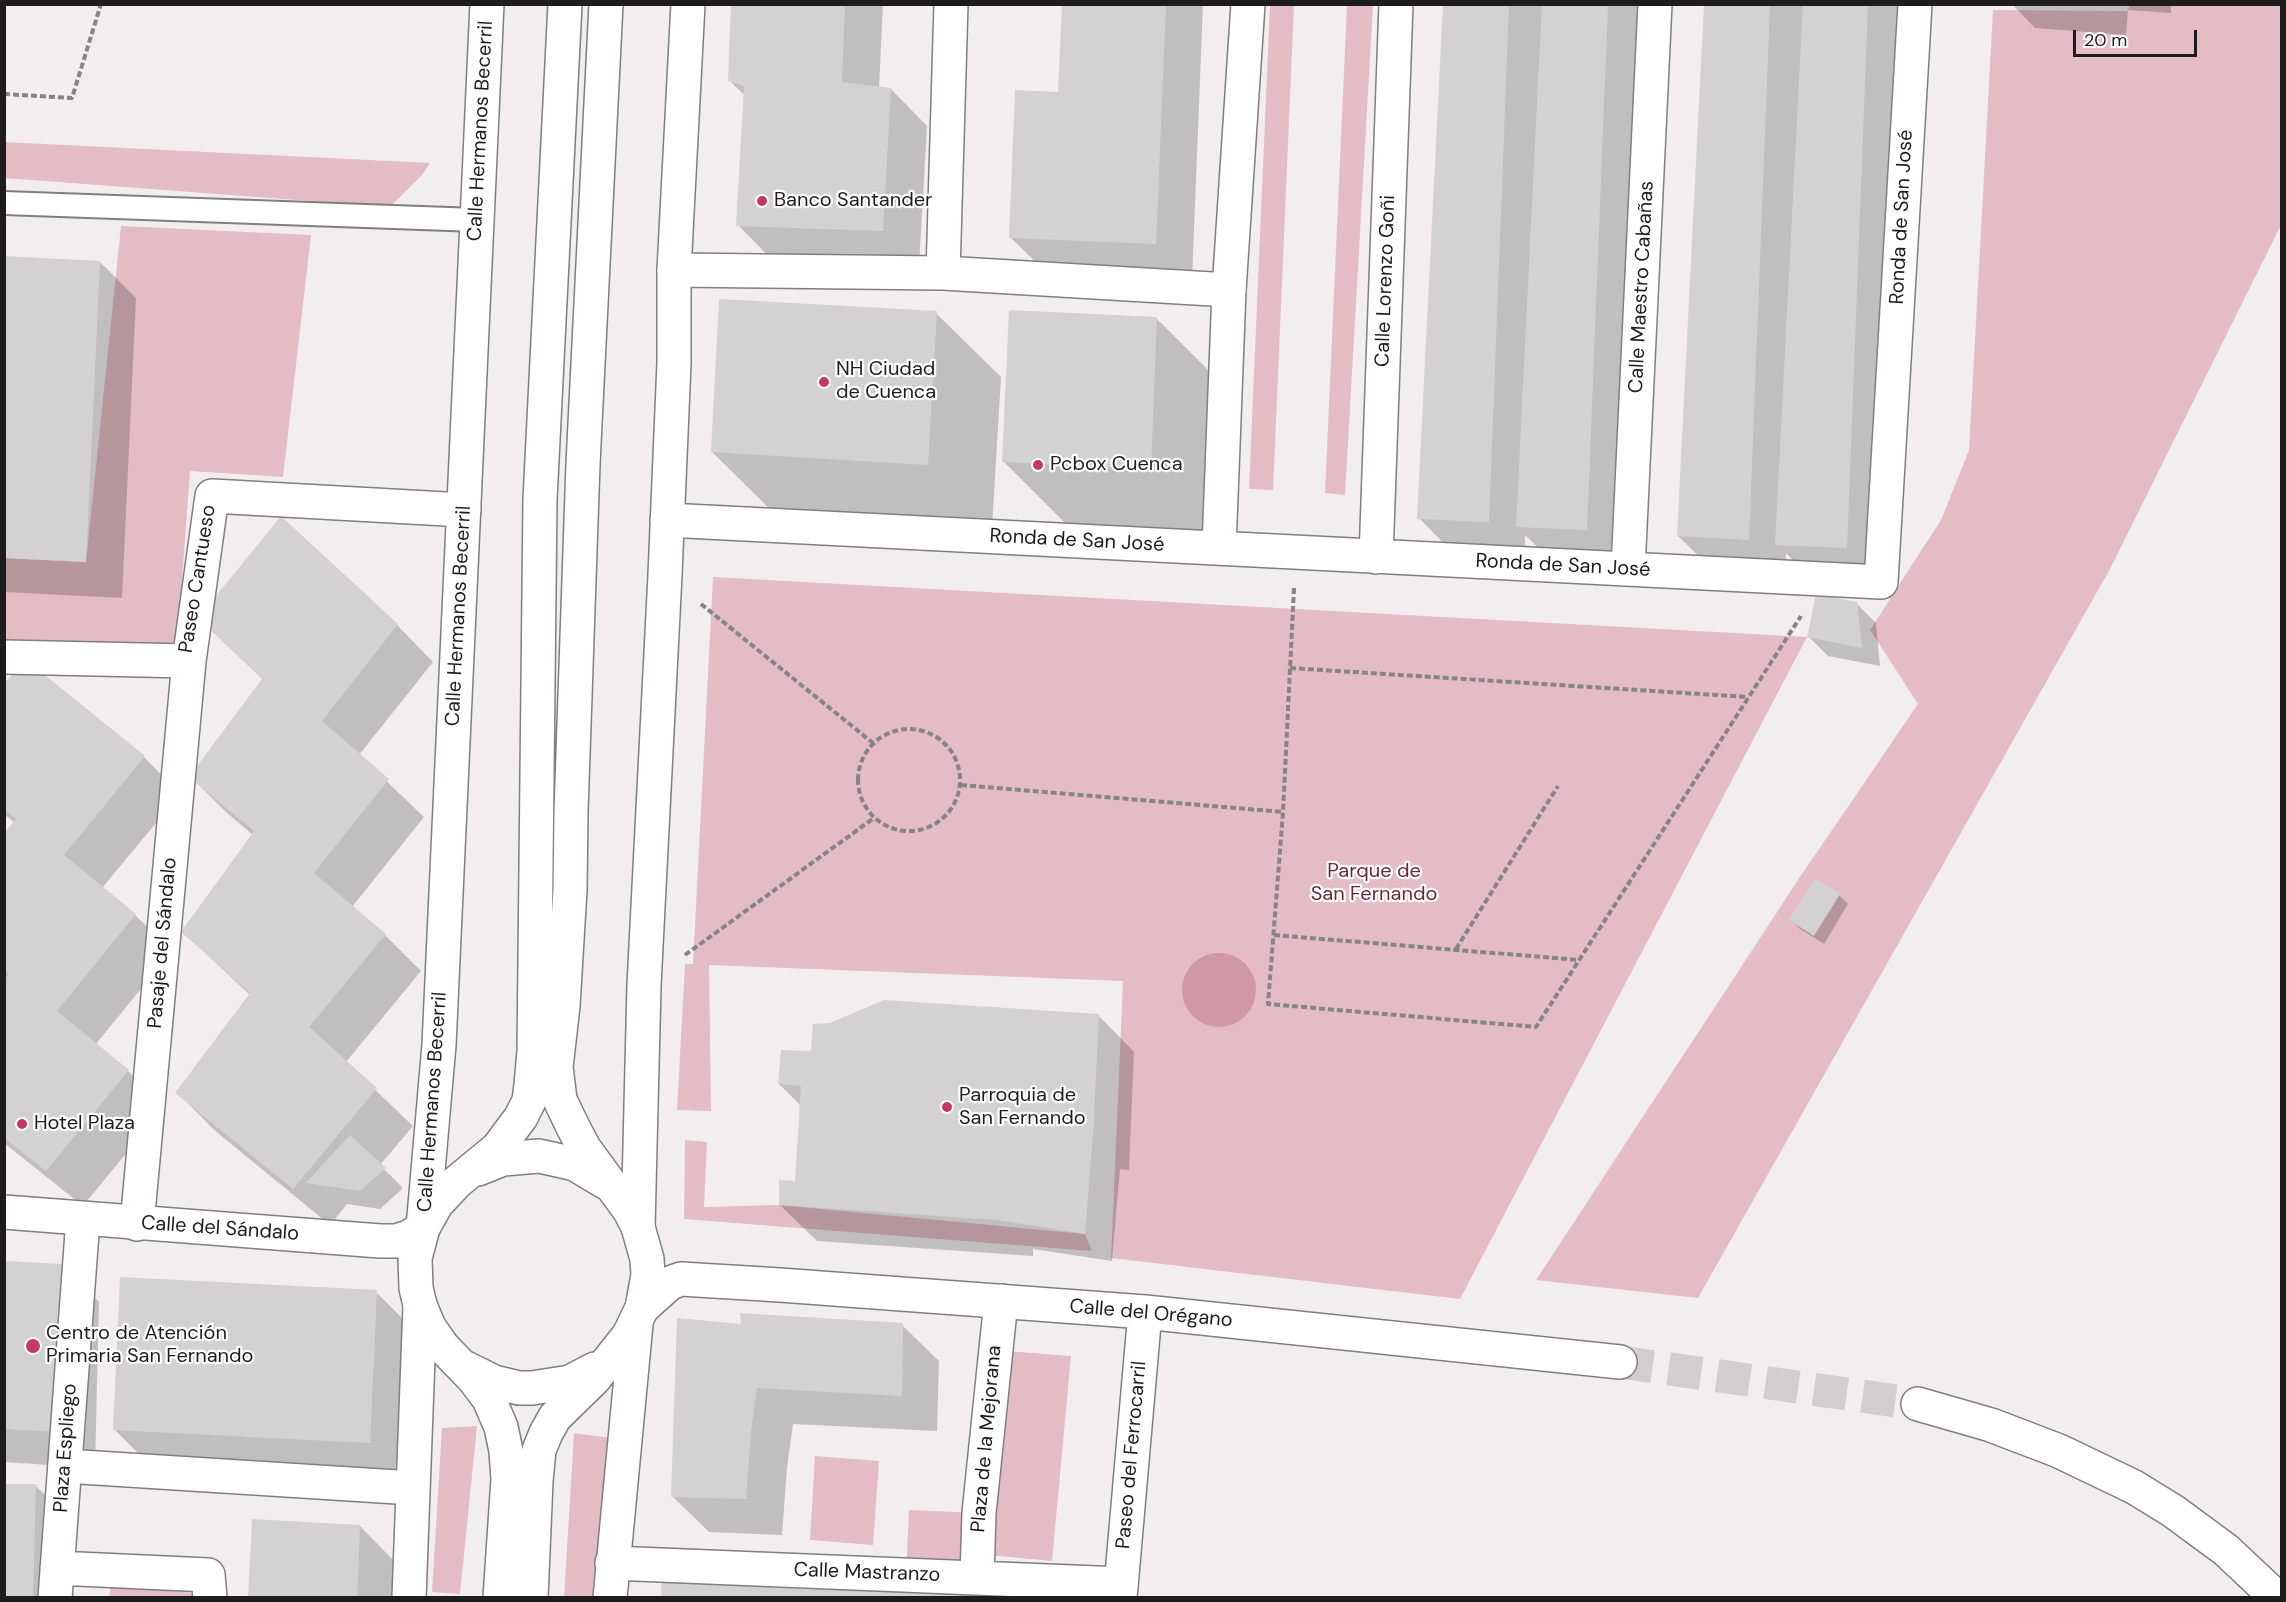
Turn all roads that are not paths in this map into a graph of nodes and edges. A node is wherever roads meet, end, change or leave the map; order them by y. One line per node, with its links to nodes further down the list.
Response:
1 (487, 4): 11 (street, Calle Hermanos Becerril)
2 (565, 4): 22 (street, Calle Hermanos Becerril)
3 (606, 4): 23 (street, Calle Hermanos Becerril)
4 (688, 4): 12 (street, Calle Hermanos Becerril)
5 (951, 4): 13 (street)
6 (1248, 4): 14 (street)
7 (1396, 4): 18 (street, Calle Lorenzo Goñi)
8 (1655, 4): 19 (street, Calle Maestro Cabañas)
9 (1915, 4): 19 (street, Ronda de San José)
10 (4, 203): 11 (lane)
11 (477, 220): 15 (street, Calle Hermanos Becerril)
12 (674, 270): 13 (street); 16 (street, Calle Hermanos Becerril)
13 (943, 273): 14 (street)
14 (1229, 290): 17 (street)
15 (464, 510): 21 (street, Paseo Cantueso); 27 (street, Calle Hermanos Becerril)
16 (667, 520): 17 (street, Ronda de San José); 28 (street, Calle Hermanos Becerril)
17 (1219, 548): 18 (street, Ronda de San José)
18 (1376, 556): 19 (street, Ronda de San José)
19 (1628, 569)
20 (4, 657): 21 (street, Paseo Cantueso)
21 (189, 661): 26 (street, Pasaje del Sándalo)
22 (469, 1174): 23 (street, Calle Hermanos Becerril); 27 (street, Calle Hermanos Becerril)
23 (619, 1196): 28 (street, Calle Hermanos Becerril)
24 (4, 1212): 25 (street, Calle del Sándalo)
25 (82, 1219): 26 (street, Calle del Sándalo); 39 (street, Plaza Espliego)
26 (137, 1224): 29 (street, Calle del Sándalo)
27 (423, 1228): 29 (street, Calle Hermanos Becerril); 31 (street, Calle Hermanos Becerril)
28 (641, 1235): 30 (street); 34 (street, Calle Hermanos Becerril)
29 (356, 1238): 31 (street, Calle del Sándalo)
30 (681, 1279): 32 (street, Calle del Orégano); 34 (street)
31 (418, 1297): 37 (street, Calle Hermanos Becerril); 40 (street, Calle Hermanos Becerril)
32 (1000, 1300): 33 (street, Calle del Orégano); 42 (street, Plaza de la Mejorana)
33 (1144, 1312): 36 (street, Calle del Orégano); 44 (street, Paseo del Ferrocarril)
34 (639, 1316): 35 (street, Calle Hermanos Becerril); 41 (street, Calle Hermanos Becerril)
35 (613, 1355): 37 (street, Calle Hermanos Becerril); 48 (street, Calle Hermanos Becerril)
36 (1620, 1362)
37 (460, 1364): 47 (street, Calle Hermanos Becerril)
38 (1917, 1404): 50 (street)
39 (65, 1466): 40 (street); 43 (street, Plaza Espliego)
40 (413, 1488): 46 (street, Calle Hermanos Becerril)
41 (612, 1563): 42 (street, Calle Mastranzo); 49 (street, Calle Hermanos Becerril)
42 (976, 1578): 44 (street, Calle Mastranzo)
43 (56, 1583): 45 (street, Plaza Espliego)
44 (1120, 1591)
45 (210, 1598)
46 (409, 1598)
47 (500, 1598)
48 (531, 1598)
49 (610, 1598)
50 (2277, 1598)

